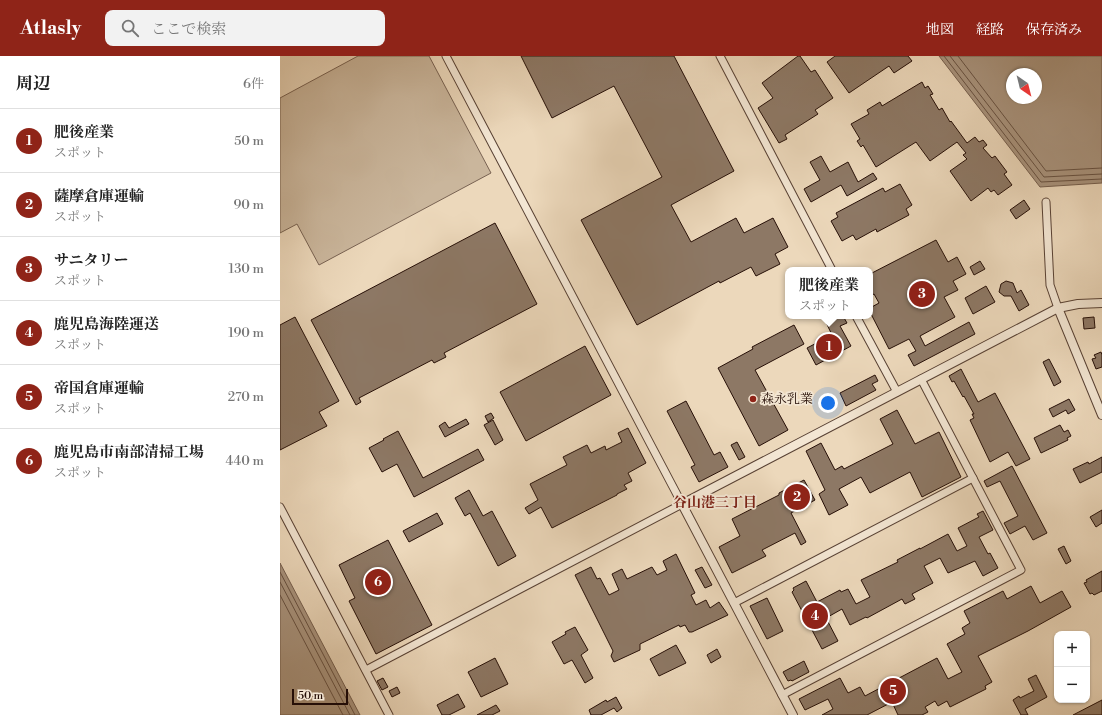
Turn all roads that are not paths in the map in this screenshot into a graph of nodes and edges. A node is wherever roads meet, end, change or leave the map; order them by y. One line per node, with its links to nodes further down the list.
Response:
1 (446, 56): 12 (street)
2 (720, 56): 4 (street)
3 (1046, 202): 6 (street)
4 (830, 267)
5 (1102, 303): 6 (street)
6 (1058, 308): 8 (street); 10 (street)
7 (858, 319): 9 (street)
8 (921, 379): 9 (street); 11 (street)
9 (896, 392): 12 (street)
10 (1102, 415)
11 (973, 478): 14 (street); 16 (street)
12 (682, 504): 14 (street); 15 (street)
13 (280, 507): 15 (street)
14 (734, 603): 16 (street)
15 (366, 670): 17 (street)
16 (782, 695): 18 (street)
17 (390, 715)
18 (793, 715)

